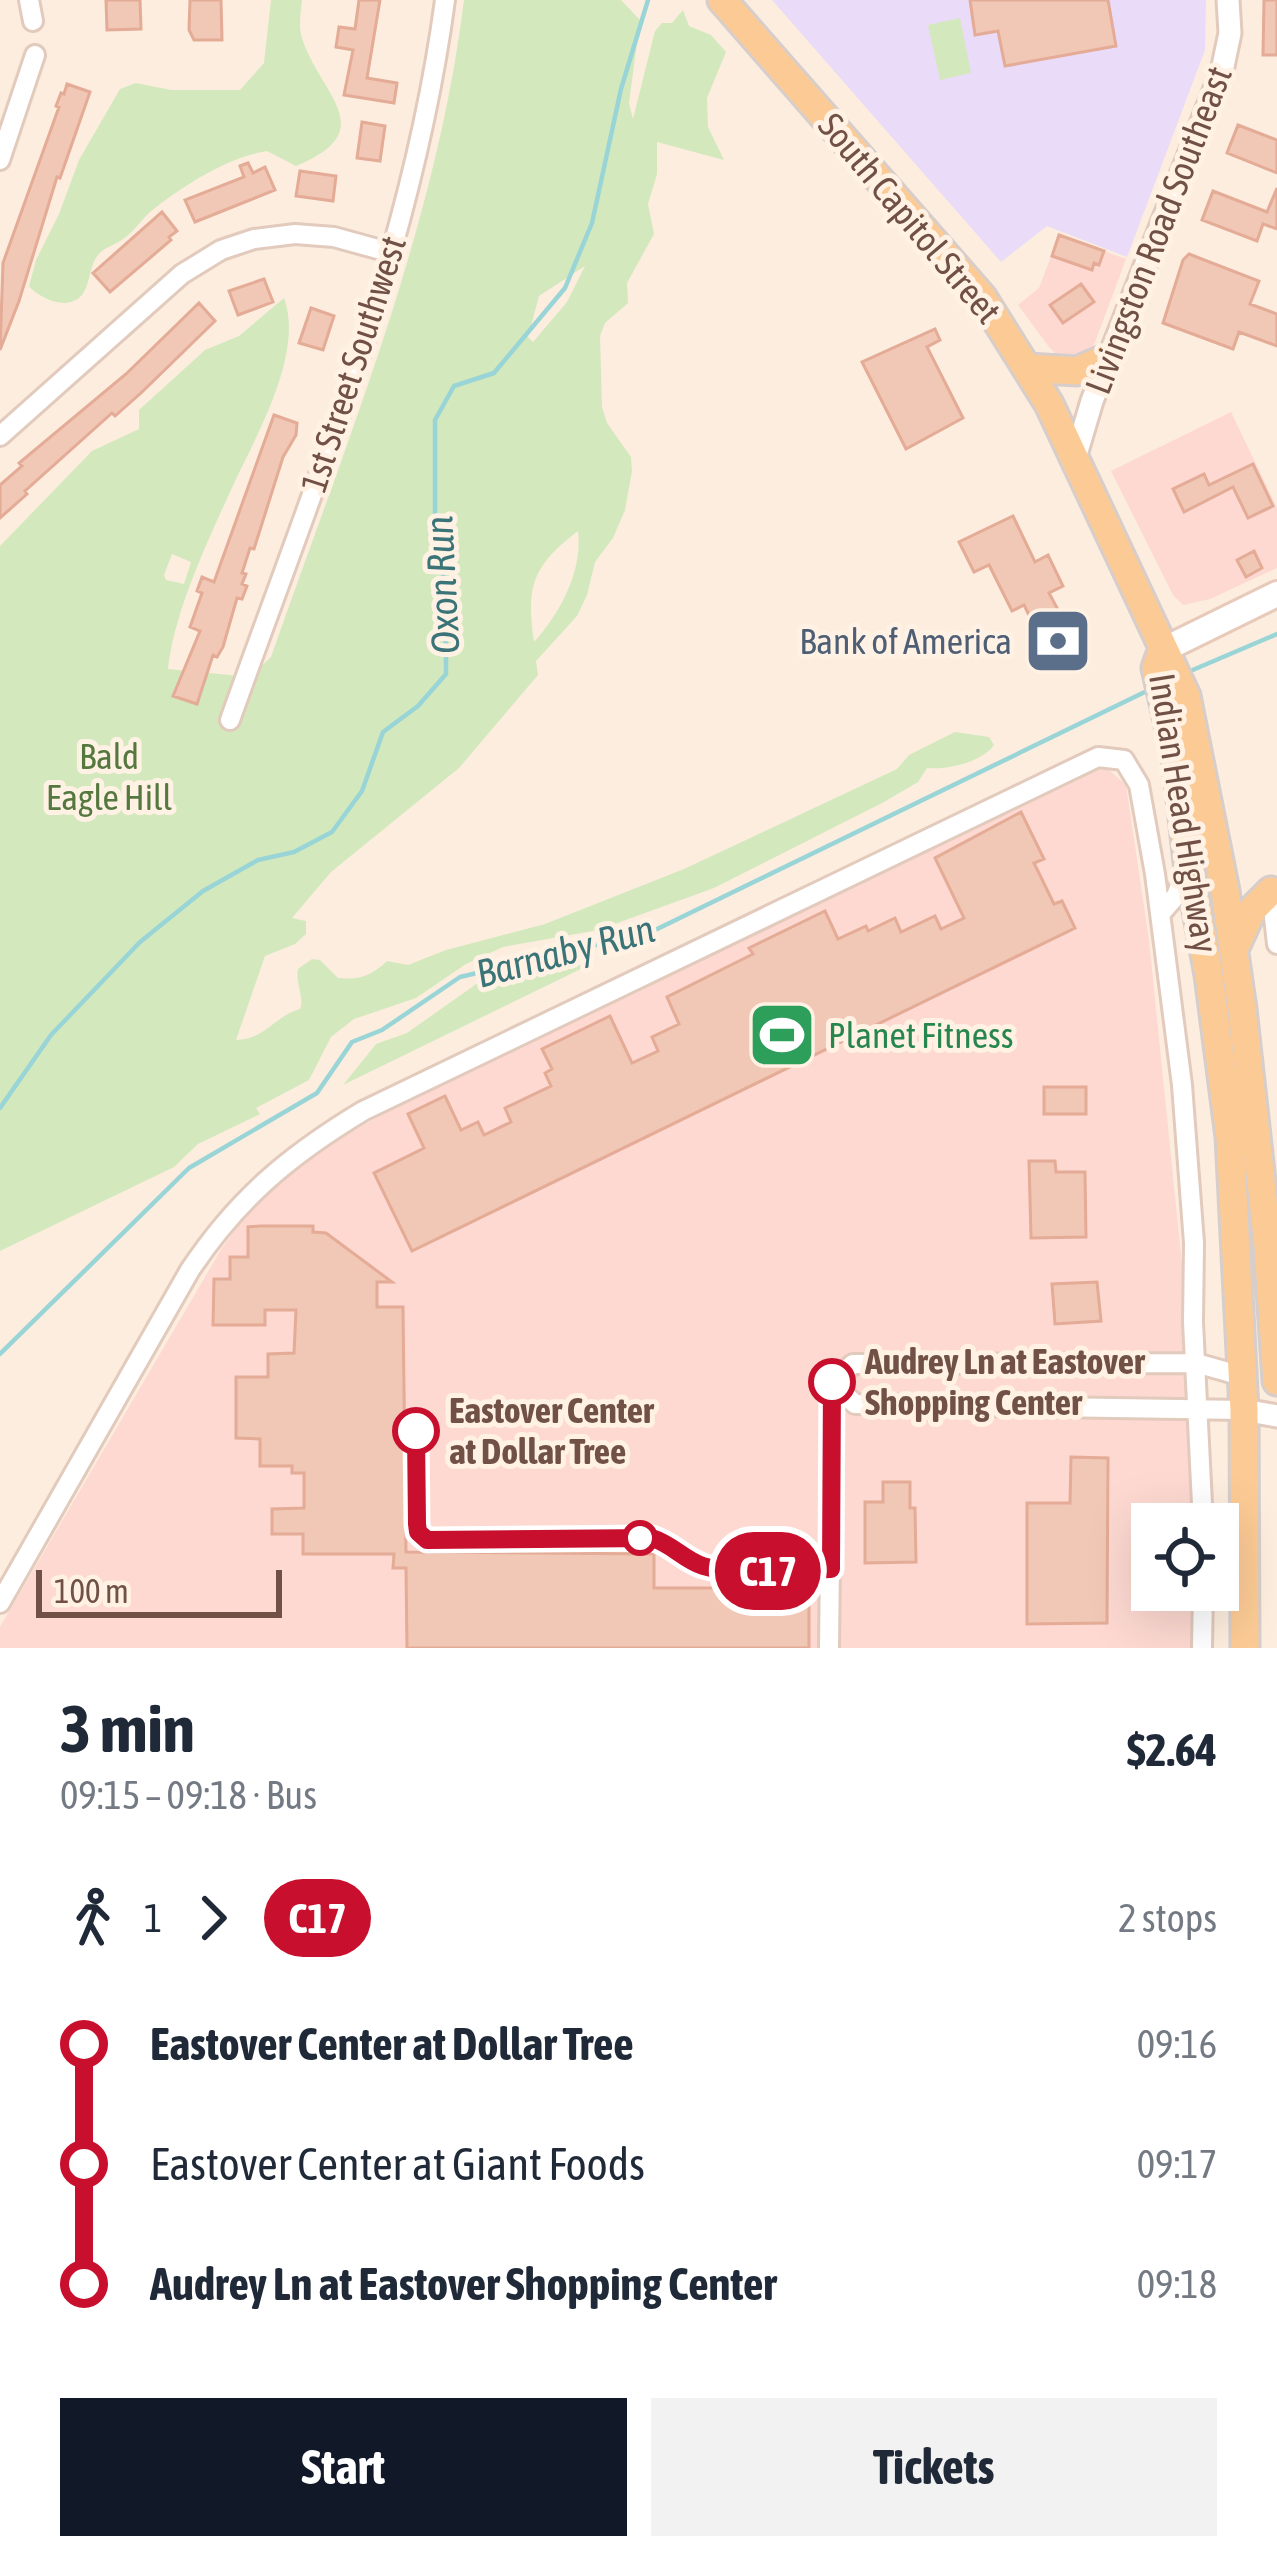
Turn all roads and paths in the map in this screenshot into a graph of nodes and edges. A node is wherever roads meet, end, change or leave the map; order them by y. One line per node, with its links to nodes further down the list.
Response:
1 (29, 0): 5 (street)
2 (445, 0): 8 (street, 1st Street Southwest)
3 (722, 0): 10 (main road, South Capitol Street)
4 (1228, 0): 9 (street, Livingston Road Southeast)
5 (33, 21)
6 (34, 55): 7 (street)
7 (0, 160)
8 (392, 253): 11 (street); 16 (street, 1st Street Southwest)
9 (1109, 357): 10 (main road); 12 (street, Livingston Road Southeast)
10 (1028, 368): 12 (main road, South Capitol Street)
11 (0, 436)
12 (1075, 458): 14 (main road, South Capitol Street)
13 (1277, 594): 14 (main road)
14 (1164, 660): 15 (main road, Indian Head Highway)
15 (1177, 703): 17 (main road, Indian Head Highway); 18 (main road, Indian Head Highway)
16 (230, 720)
17 (1216, 854): 19 (main road); 22 (main road, Indian Head Highway)
18 (1188, 862): 20 (street); 24 (main road, Indian Head Highway)
19 (1271, 891): 21 (street, Indian Head Highway); 22 (main road)
20 (1161, 913): 23 (street, Indian Head Highway); 31 (street, Indian Head Highway)
21 (1277, 944)
22 (1234, 950): 26 (main road, Indian Head Highway)
23 (1196, 1363): 24 (street); 25 (street); 27 (street, Indian Head Highway)
24 (1243, 1376): 26 (street); 28 (main road, Indian Head Highway)
25 (832, 1382): 27 (street); 33 (street)
26 (1277, 1382)
27 (1200, 1408): 28 (street); 30 (street, Indian Head Highway)
28 (1244, 1410): 29 (street); 35 (main road, Indian Head Highway)
29 (1277, 1416)
30 (1202, 1503)
31 (0, 1603)
32 (1203, 1611): 34 (street)
33 (829, 1648)
34 (1202, 1648)
35 (1245, 1648)

